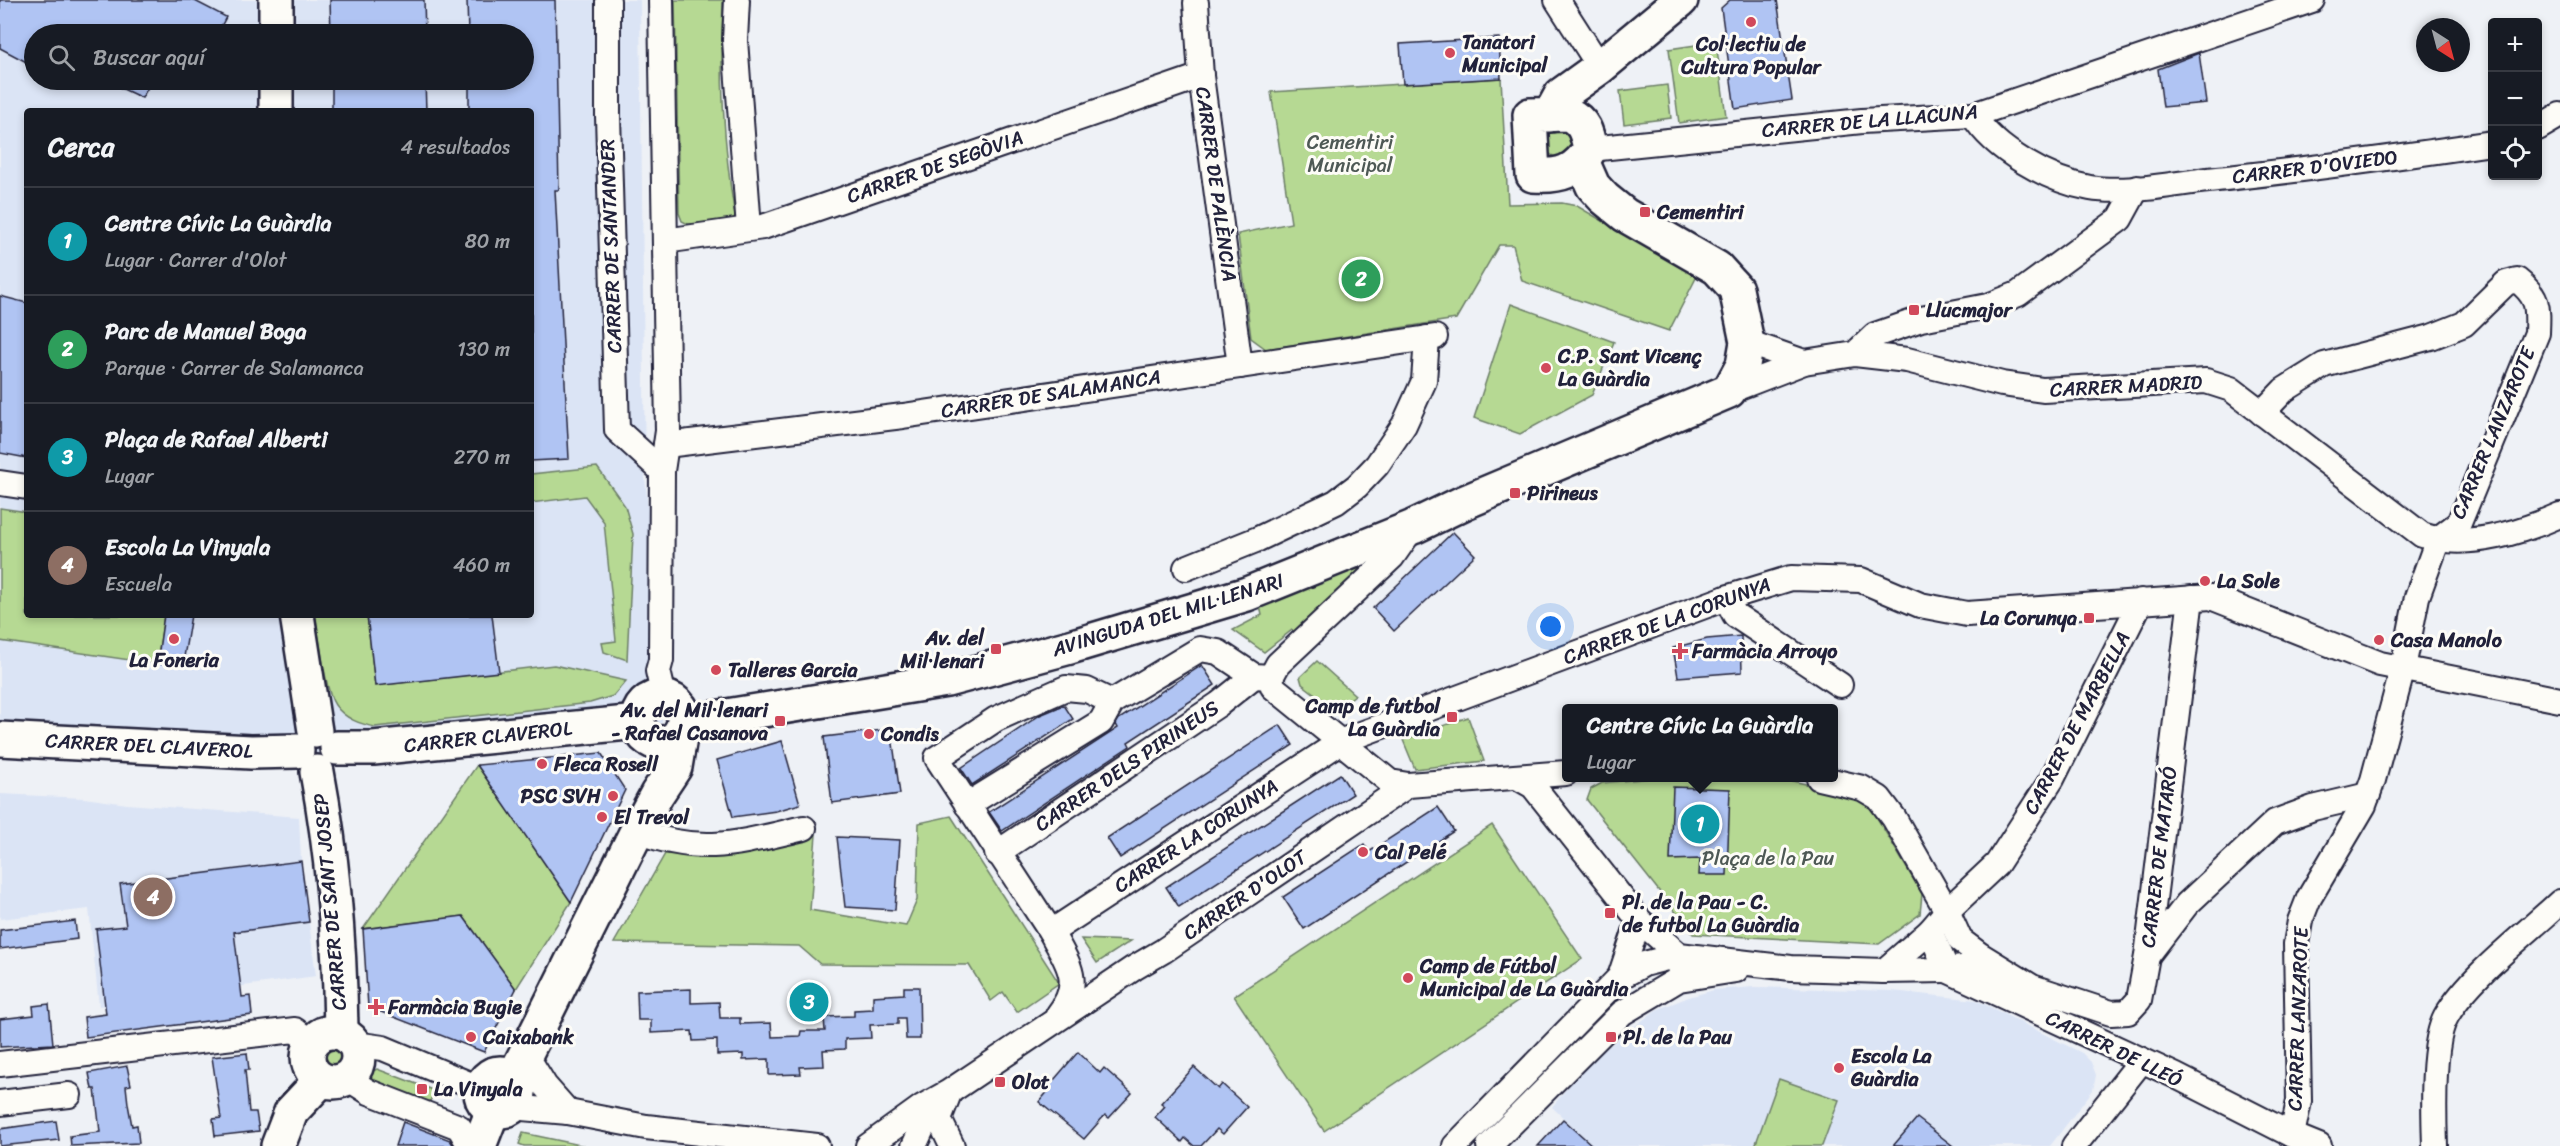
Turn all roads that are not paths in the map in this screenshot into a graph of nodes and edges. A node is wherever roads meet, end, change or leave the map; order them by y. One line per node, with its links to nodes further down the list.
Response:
1 (276, 0): 9 (street)
2 (608, 0): 30 (street, CARRER DE SANTANDER)
3 (661, 0): 22 (street)
4 (737, 0): 21 (street)
5 (1557, 0): 10 (street)
6 (1681, 0): 10 (street)
7 (2312, 0): 15 (street, CARRER DE LA LLACUNA)
8 (1201, 1): 11 (street, CARRER DE PALÈNCIA)
9 (276, 24)
10 (1600, 67): 14 (street); 19 (street)
11 (1201, 76): 21 (street, CARRER DE SEGÒVIA); 26 (street, CARRER DE PALÈNCIA)
12 (276, 90): 13 (street)
13 (276, 108)
14 (1550, 115): 19 (street); 19 (street)
15 (1973, 116): 19 (street, CARRER DE LA LLACUNA); 20 (street, CARRER D'OVIEDO)
16 (2560, 116): 17 (street)
17 (2542, 126)
18 (2488, 144): 20 (street, CARRER D'OVIEDO)
19 (1577, 153): 23 (street)
20 (2137, 188): 24 (street)
21 (749, 228): 22 (street, CARRER DE SEGÒVIA)
22 (665, 241): 29 (street)
23 (1747, 342): 25 (street, CARRER MADRID); 27 (street)
24 (1855, 354): 25 (street, CARRER MADRID); 28 (street, CARRER MADRID)
25 (1804, 362): 27 (street, CARRER MADRID)
26 (1240, 366): 29 (street, CARRER DE SALAMANCA); 36 (street, CARRER DE SALAMANCA)
27 (1729, 392): 34 (street, AVINGUDA DEL MIL·LENARI)
28 (2262, 413): 35 (street, CARRER MADRID); 35 (street, CARRER LANZAROTE)
29 (666, 445): 30 (street)
30 (662, 471): 44 (street)
31 (0, 483): 32 (street)
32 (24, 487)
33 (2560, 515): 35 (street)
34 (1413, 527): 42 (street, CARRER DELS PIRINEUS); 47 (street, AVINGUDA DEL MIL·LENARI)
35 (2438, 539): 41 (street, CARRER LANZAROTE)
36 (1186, 568)
37 (1725, 598): 39 (street, CARRER DE LA CORUNYA); 43 (street); 50 (street, CARRER DE LA CORUNYA)
38 (2191, 598): 39 (street, CARRER DE LA CORUNYA); 41 (street, CARRER DE LA CORUNYA); 67 (street, CARRER DE MATARÓ)
39 (2141, 601): 63 (street, CARRER DE MARBELLA)
40 (297, 618): 51 (street, CARRER DE SANT JOSEP)
41 (2403, 668): 45 (street, CARRER DE LA CORUNYA); 57 (street, CARRER LANZAROTE)
42 (1263, 676): 46 (street); 50 (street); 61 (street, CARRER DELS PIRINEUS)
43 (1840, 685)
44 (663, 697): 47 (street); 48 (street)
45 (2560, 700)
46 (1112, 702): 58 (street); 58 (street)
47 (682, 727): 48 (street); 56 (street)
48 (644, 731): 51 (street, CARRER CLAVEROL); 56 (street)
49 (0, 740): 51 (street, CARRER DEL CLAVEROL)
50 (1342, 741): 55 (street); 66 (street, CARRER LA CORUNYA)
51 (317, 751): 77 (street, CARRER DE SANT JOSEP)
52 (1562, 773): 53 (street)
53 (1519, 778): 55 (street); 64 (street)
54 (1838, 782): 63 (street)
55 (1408, 785): 71 (street, CARRER D'OLOT)
56 (657, 794): 60 (street)
57 (2368, 795): 67 (street); 87 (street, CARRER LANZAROTE)
58 (968, 805): 61 (street)
59 (804, 828): 60 (street)
60 (637, 831): 81 (street)
61 (997, 853): 66 (street)
62 (2560, 902): 100 (street)
63 (1947, 910): 65 (street, CARRER DE MARBELLA); 75 (street, CARRER DE MATARÓ)
64 (1639, 920): 69 (street); 70 (street); 74 (street)
65 (1930, 931): 72 (street); 73 (street, CARRER DE MARBELLA)
66 (1051, 932): 68 (street)
67 (2147, 956): 75 (street, CARRER DE MATARÓ)
68 (1065, 960): 71 (street); 76 (street)
69 (1653, 962): 70 (street); 74 (street)
70 (1679, 967): 73 (street, CARRER DE MATARÓ); 97 (street)
71 (1134, 969): 76 (street, CARRER D'OLOT)
72 (1947, 970): 73 (street, CARRER DE MATARÓ); 75 (street, CARRER DE MATARÓ); 78 (street, CARRER DE LLEÓ)
73 (1884, 971)
74 (1620, 977): 96 (street)
75 (2032, 987)
76 (1051, 1023): 82 (street, CARRER D'OLOT)
77 (336, 1040): 79 (street); 80 (street); 80 (street); 81 (street)
78 (2142, 1060): 87 (street, CARRER DE LLEÓ); 98 (street)
79 (0, 1064)
80 (334, 1079): 88 (street); 89 (street)
81 (507, 1087): 86 (street); 86 (street); 90 (street)
82 (950, 1092): 85 (street, CARRER D'OLOT); 94 (street, CARRER D'OLOT); 95 (street)
83 (69, 1095): 84 (street)
84 (0, 1103)
85 (922, 1107): 92 (street, CARRER D'OLOT); 93 (street, CARRER D'OLOT)
86 (568, 1113): 91 (street)
87 (2292, 1136): 99 (street, CARRER DE LLEÓ)
88 (278, 1146)
89 (471, 1146)
90 (479, 1146)
91 (817, 1146)
92 (868, 1146)
93 (896, 1146)
94 (914, 1146)
95 (952, 1146)
96 (1455, 1146)
97 (1489, 1146)
98 (2074, 1146)
99 (2319, 1146)
100 (2435, 1146)

